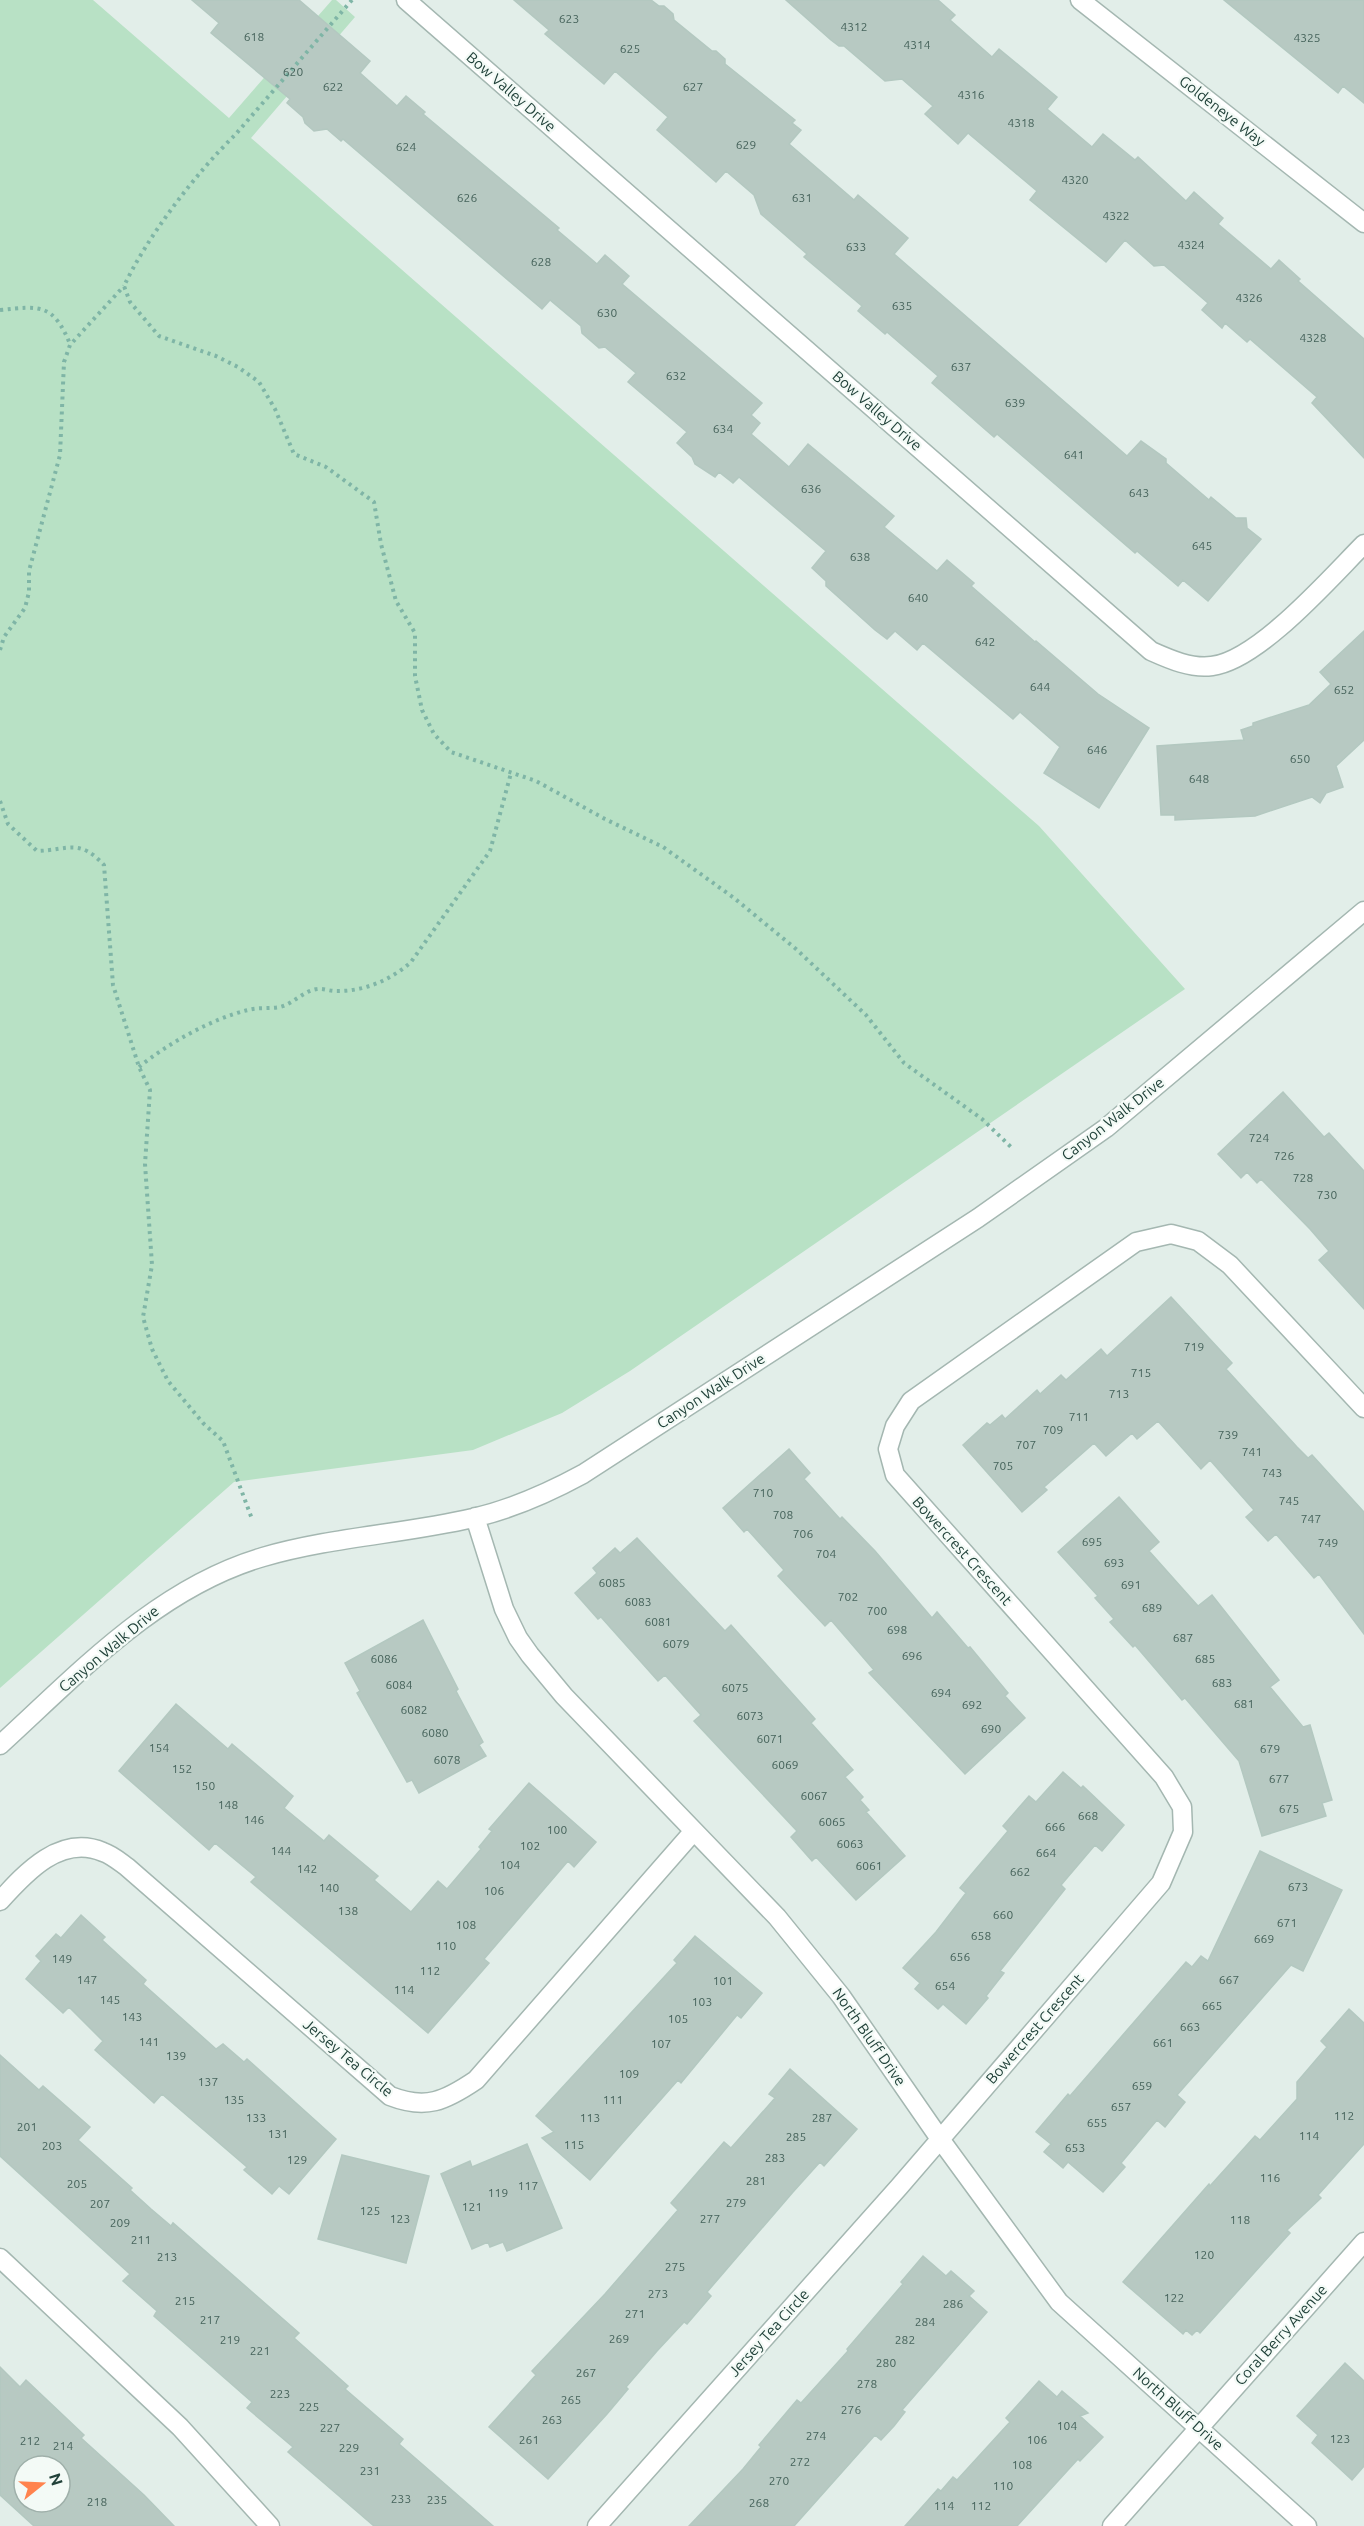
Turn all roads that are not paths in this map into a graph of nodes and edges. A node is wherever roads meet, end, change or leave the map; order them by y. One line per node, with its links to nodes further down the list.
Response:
1 (406, 0): 4 (street, Bow Valley Drive)
2 (1080, 0): 3 (street, Goldeneye Way)
3 (1364, 223)
4 (1364, 544)
5 (1364, 910): 7 (street, Canyon Walk Drive)
6 (1364, 1408): 11 (street, Bowercrest Crescent)
7 (475, 1517): 8 (street, Canyon Walk Drive); 9 (street, North Bluff Drive)
8 (0, 1746)
9 (693, 1832): 10 (street, Jersey Tea Circle); 11 (street, North Bluff Drive)
10 (0, 1901)
11 (940, 2139): 14 (street, North Bluff Drive); 16 (street, Jersey Tea Circle)
12 (1364, 2242): 14 (street, Coral Berry Avenue)
13 (0, 2258): 15 (street)
14 (1198, 2427): 17 (street, Coral Berry Avenue); 18 (street, North Bluff Drive)
15 (270, 2526)
16 (597, 2526)
17 (1112, 2526)
18 (1307, 2526)

